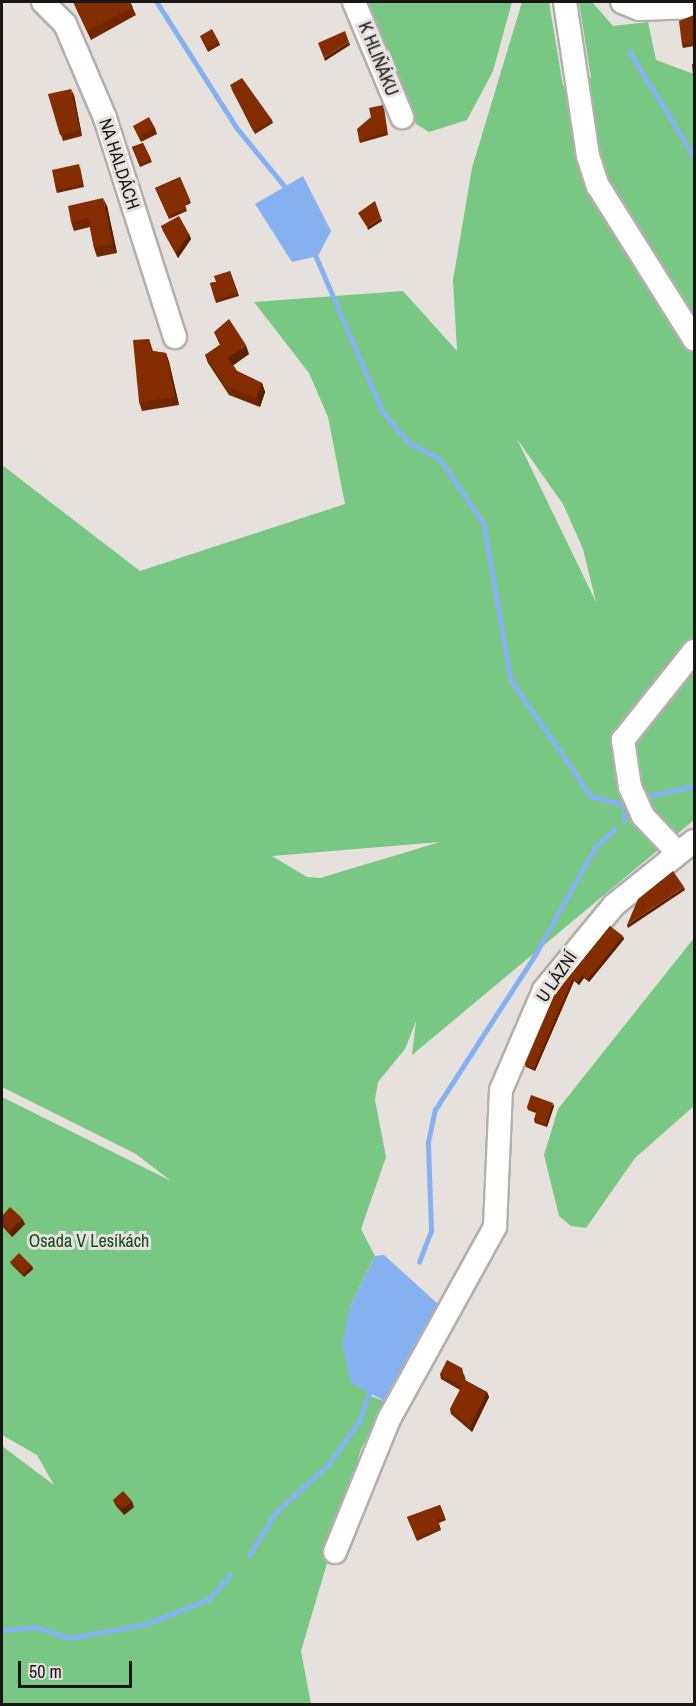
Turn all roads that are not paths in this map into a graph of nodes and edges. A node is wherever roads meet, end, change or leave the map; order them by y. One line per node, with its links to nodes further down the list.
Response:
1 (43, 2): 7 (street, NA HALDÁCH)
2 (354, 2): 6 (street, K HLIŇÁKU)
3 (565, 2): 8 (street)
4 (622, 2): 5 (street)
5 (694, 7)
6 (402, 117)
7 (175, 337)
8 (694, 339)
9 (694, 651): 10 (street)
10 (686, 847): 11 (street, U LÁZNÍ)
11 (335, 1552)

